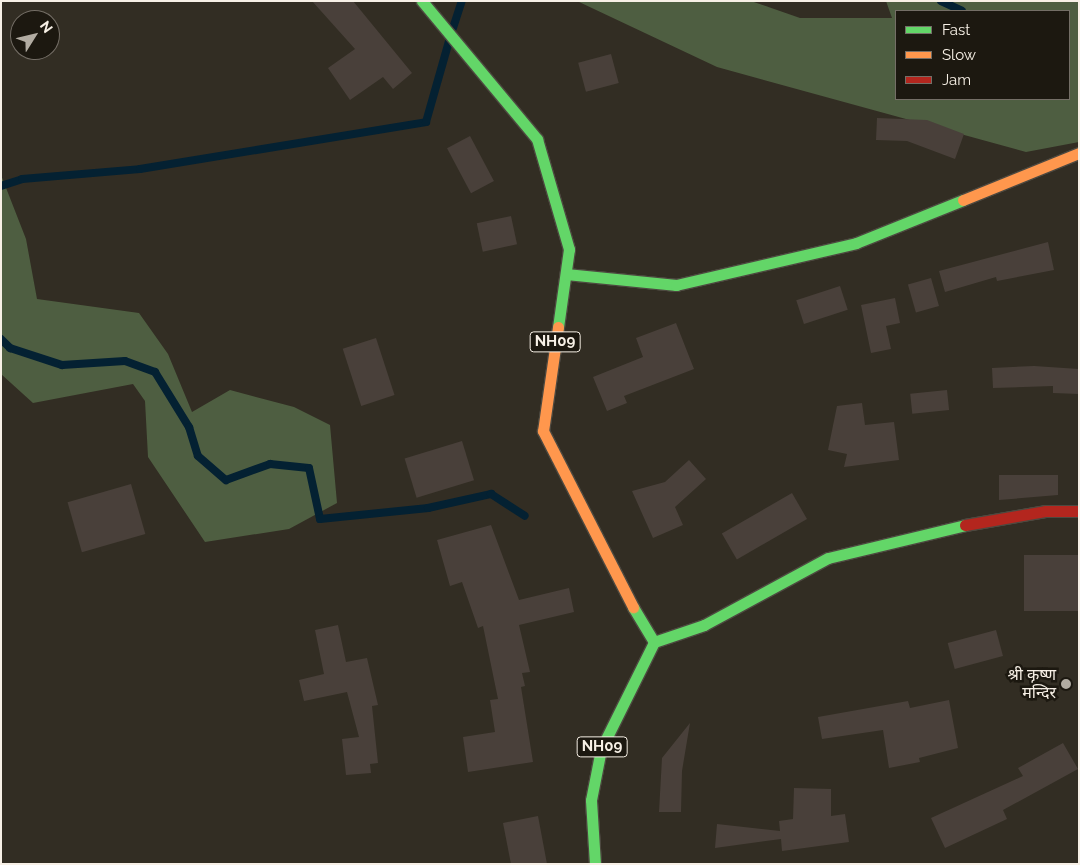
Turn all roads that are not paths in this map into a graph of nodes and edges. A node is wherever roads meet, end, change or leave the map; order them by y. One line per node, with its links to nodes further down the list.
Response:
1 (422, 1): 3 (main road, NH09)
2 (1079, 153): 3 (main road)
3 (566, 274): 5 (main road, NH09)
4 (1079, 511): 5 (main road)
5 (654, 642): 6 (main road, NH09)
6 (595, 864)

